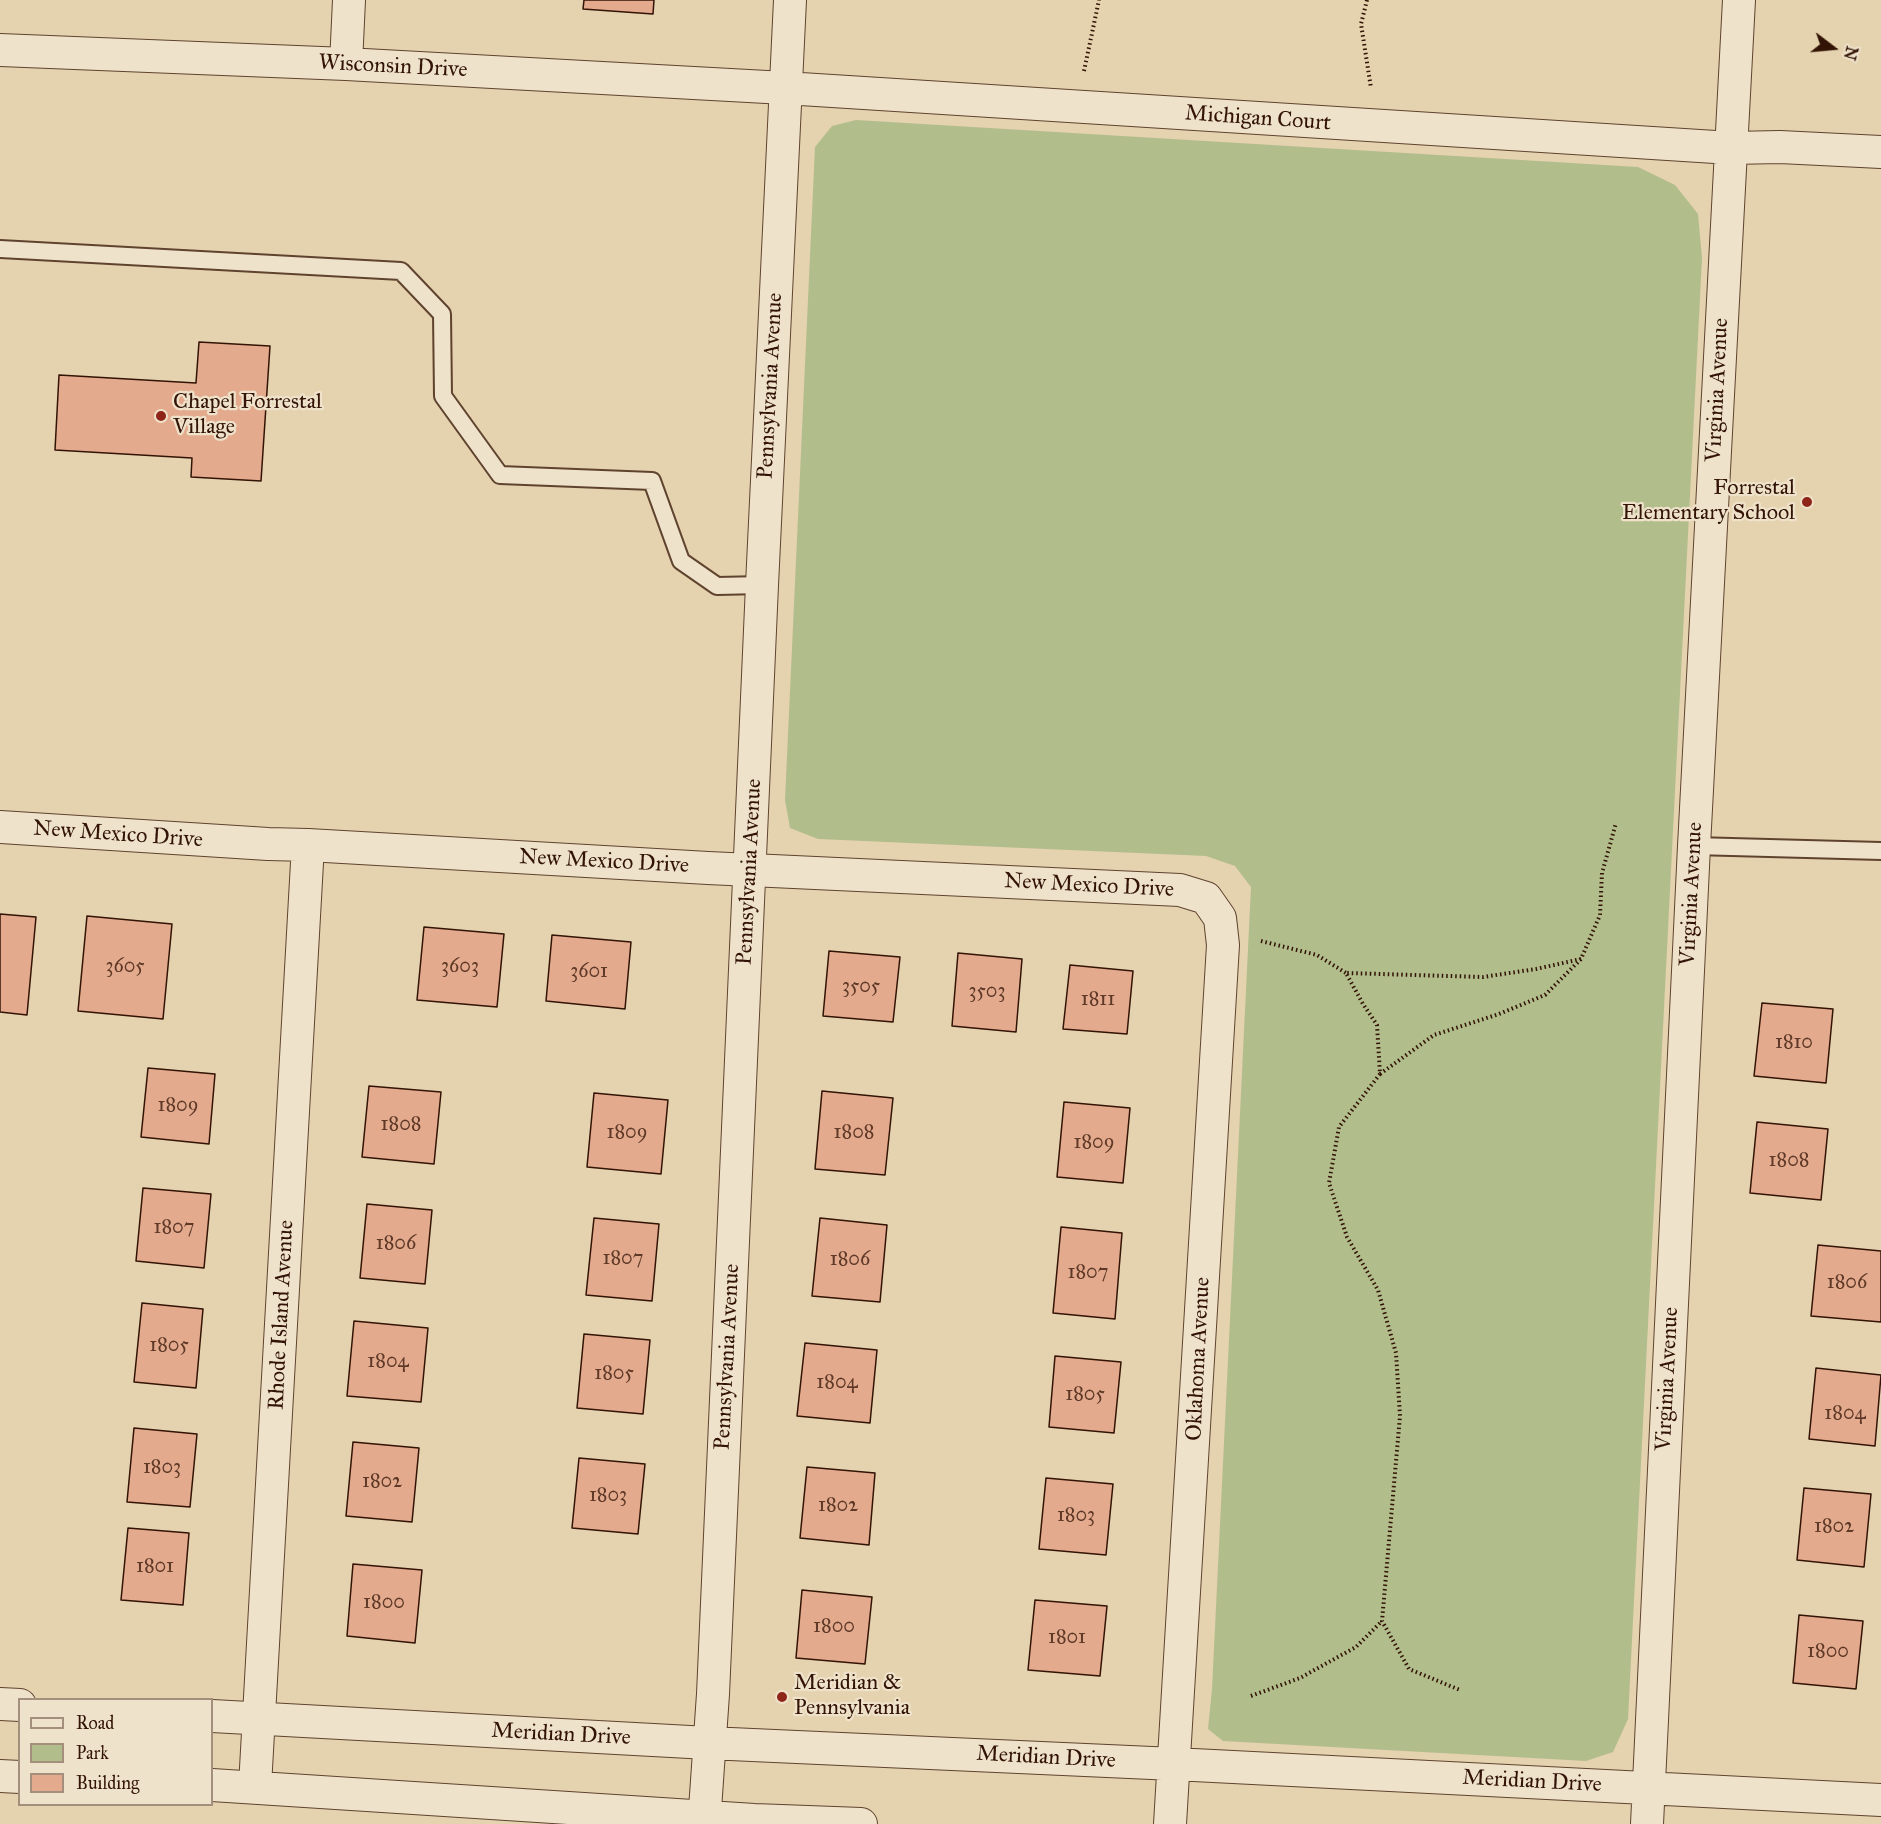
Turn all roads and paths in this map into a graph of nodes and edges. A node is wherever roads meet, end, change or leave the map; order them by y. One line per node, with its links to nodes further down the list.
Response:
1 (349, 0): 7 (street)
2 (790, 0): 8 (street, Pennsylvania Avenue)
3 (1099, 0): 9 (path)
4 (1367, 0): 10 (path)
5 (1739, 0): 11 (street, Virginia Avenue)
6 (0, 50): 7 (street, Wisconsin Drive)
7 (346, 64): 8 (street, Wisconsin Drive)
8 (785, 88): 9 (street, Michigan Court); 14 (street, Pennsylvania Avenue)
9 (1076, 107): 10 (street, Michigan Court)
10 (1382, 126): 11 (street, Michigan Court)
11 (1731, 148): 12 (street); 18 (street, Virginia Avenue)
12 (1881, 152)
13 (0, 249): 14 (lane)
14 (762, 585): 20 (street, Pennsylvania Avenue)
15 (1616, 823): 23 (path)
16 (0, 827): 17 (street, New Mexico Drive)
17 (308, 844): 20 (street, New Mexico Drive); 32 (street, Rhode Island Avenue)
18 (1694, 846): 19 (lane); 39 (street, Virginia Avenue)
19 (1881, 851)
20 (750, 870): 21 (street, New Mexico Drive); 33 (street, Pennsylvania Avenue)
21 (1206, 898): 34 (street, Oklahoma Avenue)
22 (1258, 941): 24 (path)
23 (1581, 959): 24 (path); 25 (path)
24 (1346, 973): 25 (path)
25 (1380, 1074): 26 (path)
26 (1382, 1621): 27 (path); 28 (path)
27 (1460, 1690)
28 (1251, 1696)
29 (0, 1704): 30 (street)
30 (18, 1705)
31 (213, 1716): 32 (street, Meridian Drive)
32 (259, 1718): 33 (street, Meridian Drive); 38 (street, Rhode Island Avenue)
33 (708, 1743): 34 (street, Meridian Drive); 41 (street, Pennsylvania Avenue)
34 (1174, 1764): 39 (street, Meridian Drive); 43 (street, Oklahoma Avenue)
35 (0, 1776): 36 (street)
36 (18, 1777)
37 (213, 1785): 38 (street)
38 (255, 1786): 41 (street)
39 (1648, 1788): 40 (street, Meridian Drive); 44 (street, Virginia Avenue)
40 (1881, 1800)
41 (704, 1820): 42 (street)
42 (861, 1824)
43 (1170, 1824)
44 (1647, 1824)

